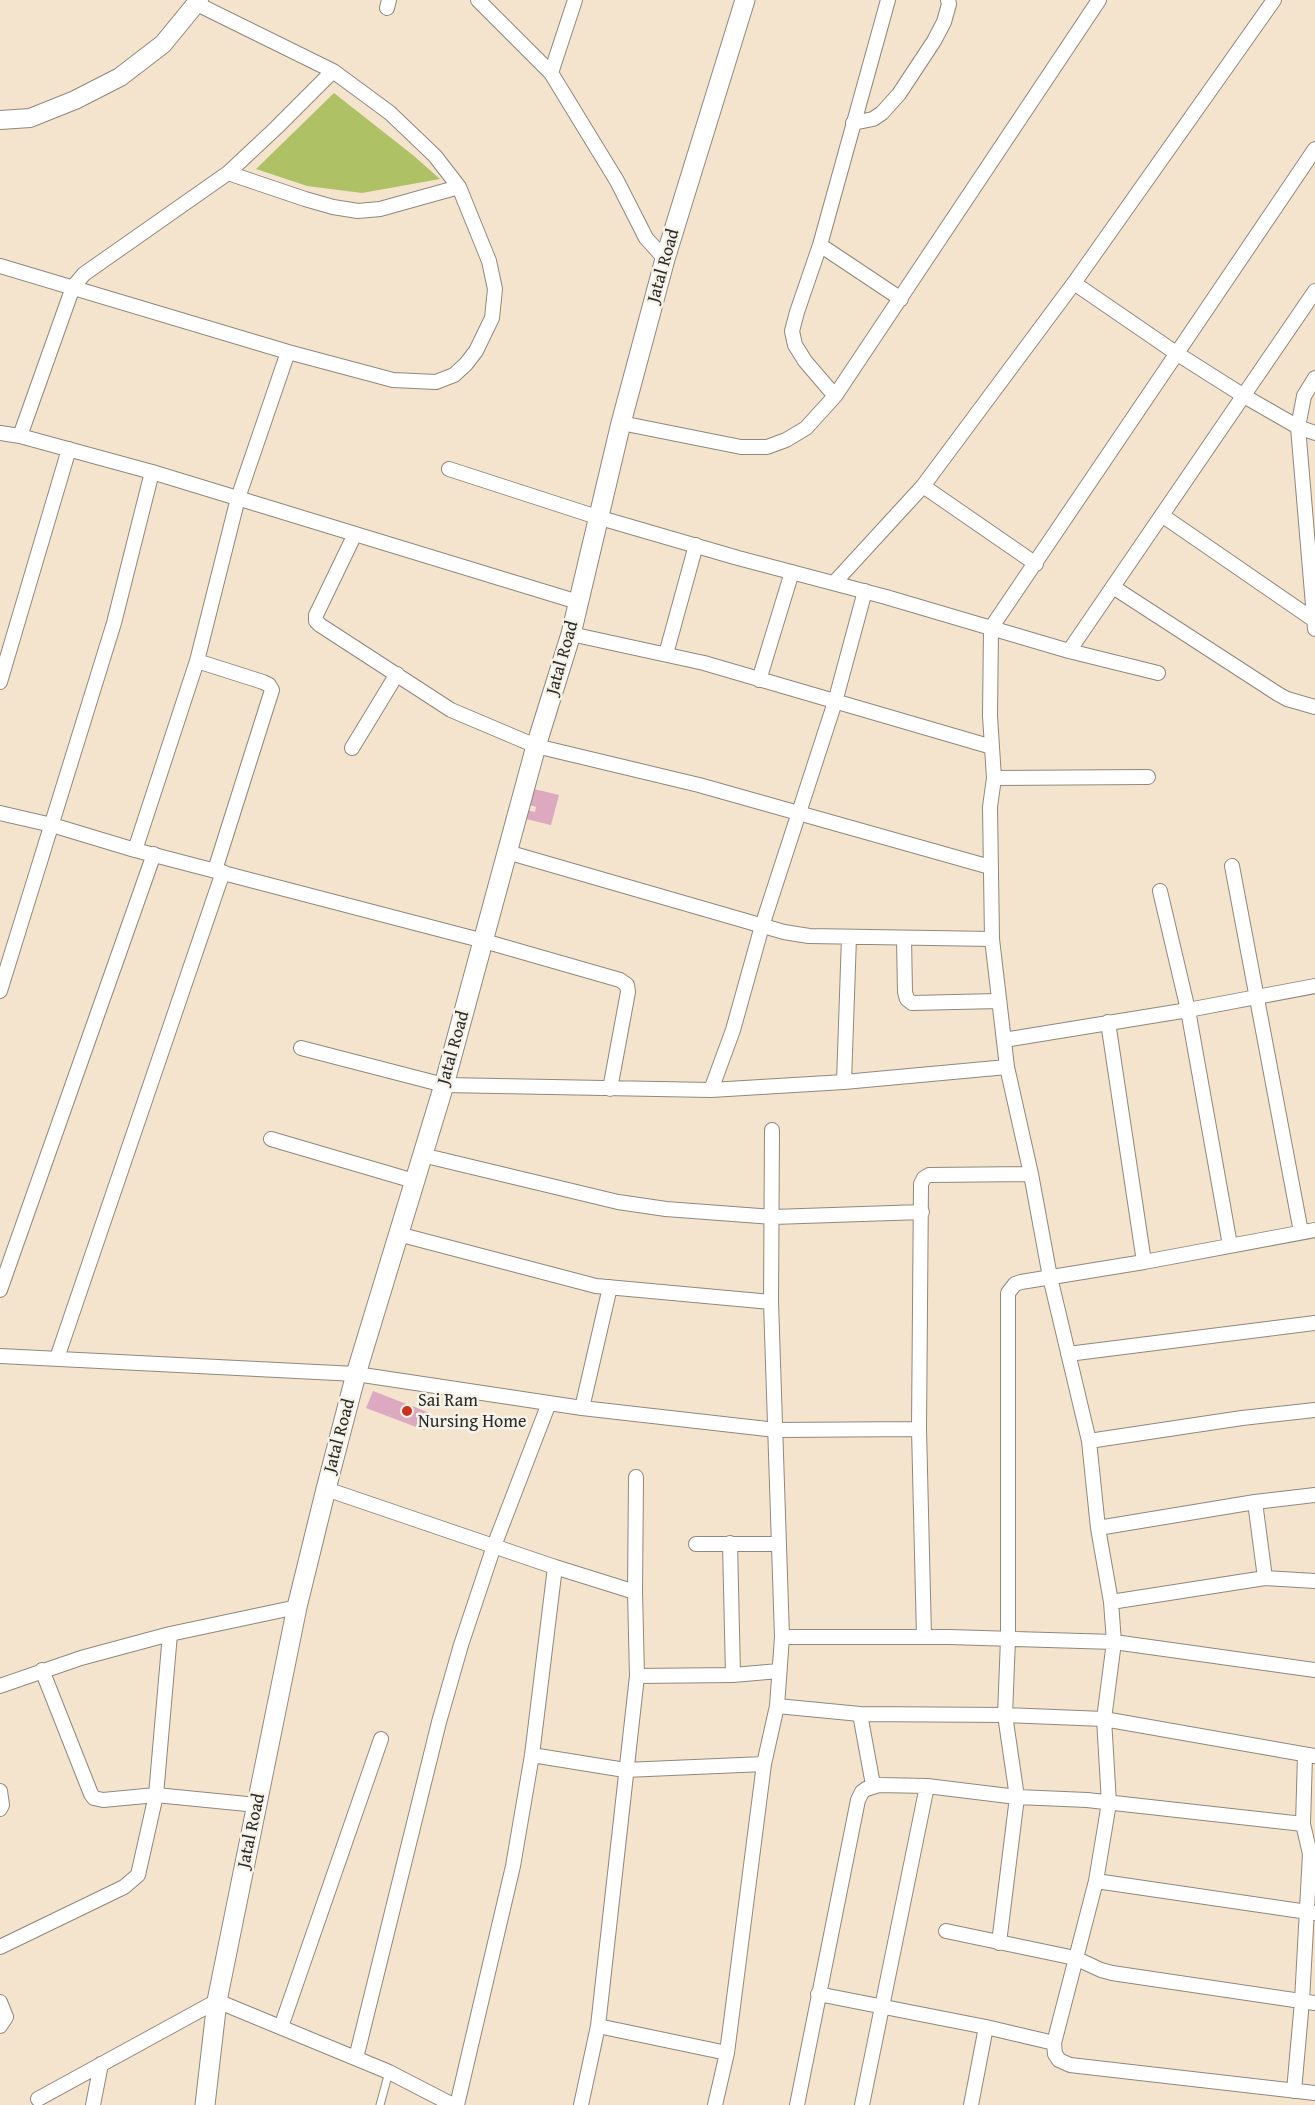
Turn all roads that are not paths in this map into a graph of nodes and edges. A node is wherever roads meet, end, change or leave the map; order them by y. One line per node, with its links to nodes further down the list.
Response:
1 (478, 0): 10 (street)
2 (575, 0): 10 (street)
3 (745, 0): 17 (main road, Jatal Road)
4 (888, 0): 12 (street)
5 (948, 0): 12 (street)
6 (1099, 0): 22 (street)
7 (1274, 0): 19 (street)
8 (198, 2): 9 (street); 11 (street)
9 (333, 71): 14 (street); 15 (street)
10 (551, 73): 17 (street)
11 (0, 120)
12 (853, 123): 16 (street)
13 (1315, 149): 24 (street)
14 (228, 173): 15 (street); 20 (street)
15 (459, 187): 23 (street)
16 (820, 244): 22 (street); 26 (street)
17 (665, 259): 28 (main road, Jatal Road)
18 (0, 266): 20 (street)
19 (1074, 283): 24 (street); 36 (street)
20 (73, 287): 23 (street); 32 (street)
21 (1315, 291): 27 (street)
22 (901, 299): 26 (street)
23 (288, 352): 37 (street)
24 (1176, 353): 27 (street); 42 (street)
25 (1315, 378): 29 (street)
26 (835, 396): 28 (street)
27 (1244, 396): 29 (street); 38 (street)
28 (621, 424): 39 (main road, Jatal Road)
29 (1298, 427): 31 (street); 48 (street)
30 (0, 433): 32 (street)
31 (1315, 433)
32 (20, 436): 33 (street)
33 (69, 449): 35 (street); 57 (street)
34 (449, 469): 39 (street)
35 (152, 472): 37 (street); 67 (street)
36 (923, 486): 42 (street); 44 (street)
37 (238, 498): 40 (street); 53 (street)
38 (1163, 516): 45 (street); 48 (street)
39 (597, 517): 41 (street); 47 (main road, Jatal Road)
40 (355, 534): 47 (street); 55 (street)
41 (696, 545): 43 (street); 52 (street)
42 (1036, 564): 49 (street)
43 (792, 572): 44 (street); 56 (street)
44 (834, 583): 46 (street)
45 (1113, 587): 51 (street); 59 (street)
46 (865, 591): 49 (street); 58 (street)
47 (578, 602): 50 (main road, Jatal Road)
48 (1315, 625)
49 (991, 628): 51 (street); 61 (street)
50 (570, 634): 52 (street); 60 (main road, Jatal Road)
51 (1069, 652): 54 (street)
52 (666, 654): 56 (street)
53 (197, 661): 68 (street); 73 (street)
54 (1158, 673)
55 (397, 674): 60 (street); 62 (street)
56 (759, 680): 58 (street)
57 (0, 682)
58 (835, 702): 61 (street); 66 (street)
59 (1315, 707)
60 (536, 746): 66 (street); 69 (main road, Jatal Road)
61 (992, 747): 64 (street)
62 (352, 748)
63 (1148, 777): 64 (street)
64 (994, 778): 72 (street)
65 (0, 812): 67 (street)
66 (800, 814): 72 (street); 75 (street)
67 (52, 825): 68 (street); 81 (street)
68 (135, 850): 70 (street)
69 (507, 852): 75 (street); 79 (main road, Jatal Road)
70 (154, 854): 73 (street); 106 (street)
71 (1232, 866): 82 (street)
72 (990, 867): 78 (street)
73 (219, 871): 79 (street); 111 (street)
74 (1160, 891): 84 (street)
75 (762, 926): 76 (street); 92 (street)
76 (849, 937): 77 (street); 89 (street)
77 (904, 938): 78 (street); 83 (street)
78 (992, 939): 83 (street)
79 (484, 941): 90 (main road, Jatal Road); 91 (street)
80 (1315, 986): 82 (street)
81 (0, 991)
82 (1257, 996): 84 (street); 100 (street)
83 (1000, 1001): 86 (street)
84 (1188, 1010): 85 (street); 102 (street)
85 (1108, 1022): 86 (street); 103 (street)
86 (1004, 1040): 88 (street)
87 (301, 1048): 90 (street)
88 (1007, 1067): 89 (street); 96 (street)
89 (844, 1082): 92 (street)
90 (444, 1086): 91 (street); 95 (main road, Jatal Road)
91 (610, 1089): 92 (street)
92 (711, 1090)
93 (772, 1130): 99 (street)
94 (271, 1139): 97 (street)
95 (422, 1155): 97 (main road, Jatal Road); 99 (street)
96 (1031, 1174): 98 (street); 104 (street)
97 (414, 1181): 101 (main road, Jatal Road)
98 (922, 1212): 99 (street); 116 (street)
99 (773, 1217): 107 (street)
100 (1308, 1231): 102 (street)
101 (398, 1234): 105 (street); 112 (main road, Jatal Road)
102 (1230, 1245): 103 (street)
103 (1144, 1262): 104 (street)
104 (1050, 1277): 109 (street); 137 (street)
105 (610, 1287): 107 (street); 114 (street)
106 (0, 1290)
107 (771, 1302): 117 (street)
108 (1315, 1323): 109 (street)
109 (1068, 1354): 118 (street)
110 (0, 1356): 111 (street)
111 (57, 1358): 112 (street)
112 (356, 1374): 113 (street); 120 (main road, Jatal Road)
113 (550, 1403): 114 (street); 127 (street)
114 (582, 1408): 117 (street)
115 (1315, 1410): 118 (street)
116 (919, 1429): 117 (street); 136 (street)
117 (776, 1430): 126 (street)
118 (1089, 1441): 123 (street)
119 (636, 1477): 131 (street)
120 (326, 1489): 127 (street); 133 (main road, Jatal Road)
121 (1315, 1495): 122 (street)
122 (1255, 1502): 123 (street); 129 (street)
123 (1098, 1528): 132 (street)
124 (696, 1544): 125 (street)
125 (730, 1544): 126 (street); 142 (street)
126 (778, 1544): 135 (street)
127 (494, 1546): 128 (street); 181 (street)
128 (555, 1567): 131 (street); 150 (street)
129 (1265, 1578): 130 (street); 132 (street)
130 (1315, 1581)
131 (634, 1592): 143 (street)
132 (1111, 1602): 138 (street)
133 (297, 1607): 134 (street); 160 (main road, Jatal Road)
134 (170, 1634): 139 (street); 157 (street)
135 (782, 1637): 136 (street); 141 (street)
136 (924, 1637): 137 (street)
137 (1008, 1639): 138 (street); 147 (street)
138 (1114, 1642): 140 (street); 148 (street)
139 (42, 1670): 144 (street); 157 (street)
140 (1315, 1670)
141 (779, 1671): 142 (street); 145 (street)
142 (733, 1675): 143 (street)
143 (637, 1676): 153 (street)
144 (0, 1686)
145 (777, 1706): 146 (street); 152 (street)
146 (860, 1714): 147 (street); 154 (street)
147 (1005, 1715): 148 (street); 158 (street)
148 (1104, 1719): 151 (street); 159 (street)
149 (381, 1739): 177 (street)
150 (532, 1755): 153 (street); 190 (street)
151 (1310, 1756): 162 (street)
152 (764, 1764): 153 (street); 180 (street)
153 (625, 1770): 176 (street)
154 (872, 1785): 155 (street); 170 (street)
155 (927, 1786): 158 (street); 174 (street)
156 (0, 1791): 161 (street)
157 (156, 1795): 160 (street); 168 (street)
158 (1017, 1797): 159 (street); 167 (street)
159 (1109, 1803): 162 (street); 164 (street)
160 (257, 1805): 171 (main road, Jatal Road)
161 (0, 1809)
162 (1303, 1824): 163 (street)
163 (1312, 1843): 165 (street)
164 (1096, 1881): 165 (street); 169 (street)
165 (1311, 1913): 173 (street)
166 (946, 1931): 167 (street)
167 (1000, 1943): 169 (street)
168 (0, 1947)
169 (1075, 1958): 173 (street); 179 (street)
170 (818, 1994): 174 (street); 193 (street)
171 (217, 2001): 177 (street); 182 (street); 188 (main road, Jatal Road)
172 (0, 2002): 175 (street)
173 (1308, 2002): 184 (street)
174 (882, 2005): 178 (street); 194 (street)
175 (0, 2026)
176 (598, 2026): 180 (street); 191 (street)
177 (281, 2027): 181 (street)
178 (986, 2027): 179 (street); 195 (street)
179 (1054, 2044): 184 (street)
180 (727, 2052): 192 (street)
181 (356, 2058): 183 (street)
182 (101, 2064): 186 (street); 187 (street)
183 (388, 2072): 189 (lane); 190 (street)
184 (1294, 2091): 185 (street)
185 (1315, 2093)
186 (38, 2099)
187 (93, 2105)
188 (205, 2105)
189 (380, 2105)
190 (455, 2105)
191 (581, 2105)
192 (715, 2105)
193 (796, 2105)
194 (862, 2105)
195 (971, 2105)

